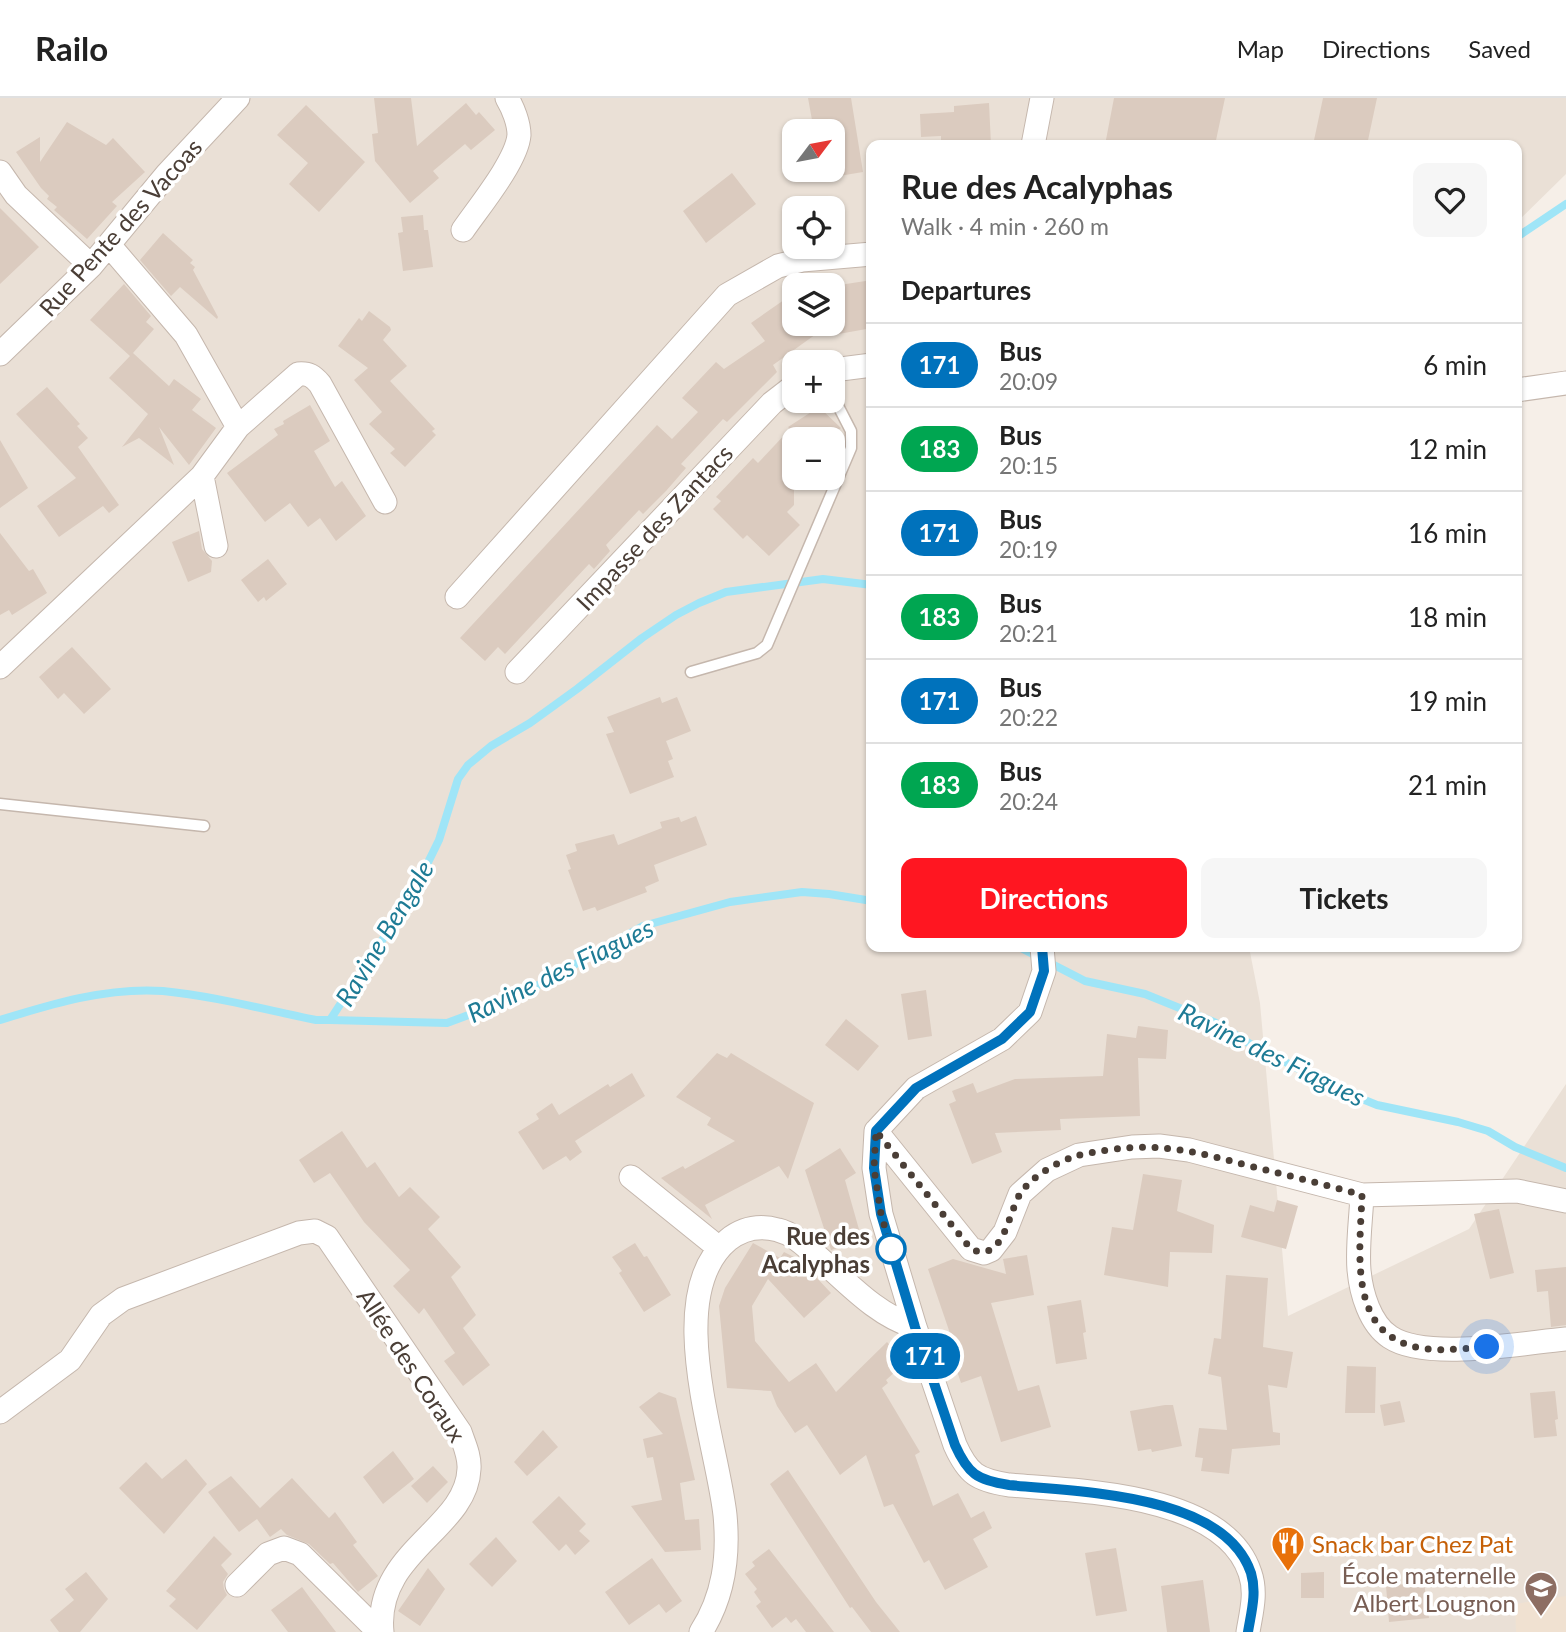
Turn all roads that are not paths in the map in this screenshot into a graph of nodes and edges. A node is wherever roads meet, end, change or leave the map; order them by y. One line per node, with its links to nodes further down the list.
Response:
1 (238, 98): 7 (street, Rue Pente des Vacoas)
2 (508, 98): 6 (street)
3 (1042, 98): 4 (street)
4 (1034, 140)
5 (0, 172): 9 (street)
6 (463, 230)
7 (109, 245): 9 (street, Rue Pente des Vacoas); 17 (street)
8 (866, 255): 21 (street)
9 (91, 266): 10 (street, Rue Pente des Vacoas)
10 (0, 354)
11 (866, 366): 12 (street)
12 (845, 368)
13 (1566, 383): 14 (street)
14 (1522, 389)
15 (782, 395): 23 (street, Impasse des Zantacs)
16 (842, 413): 24 (lane)
17 (238, 427): 18 (street); 19 (street)
18 (202, 477): 20 (street); 22 (street)
19 (385, 502)
20 (216, 546)
21 (457, 597)
22 (0, 667)
23 (517, 672)
24 (691, 672)
25 (0, 804): 26 (lane)
26 (204, 826)
27 (1042, 952): 28 (street)
28 (876, 1131): 30 (street); 33 (street)
29 (631, 1177): 32 (street)
30 (1362, 1195): 31 (street); 34 (street)
31 (1566, 1201)
32 (719, 1248): 33 (street); 38 (street)
33 (915, 1327): 39 (street)
34 (1566, 1339)
35 (0, 1412): 37 (street, Allée des Coraux)
36 (237, 1585): 37 (street, Allée des Coraux)
37 (380, 1632)
38 (701, 1632)
39 (1248, 1632)

